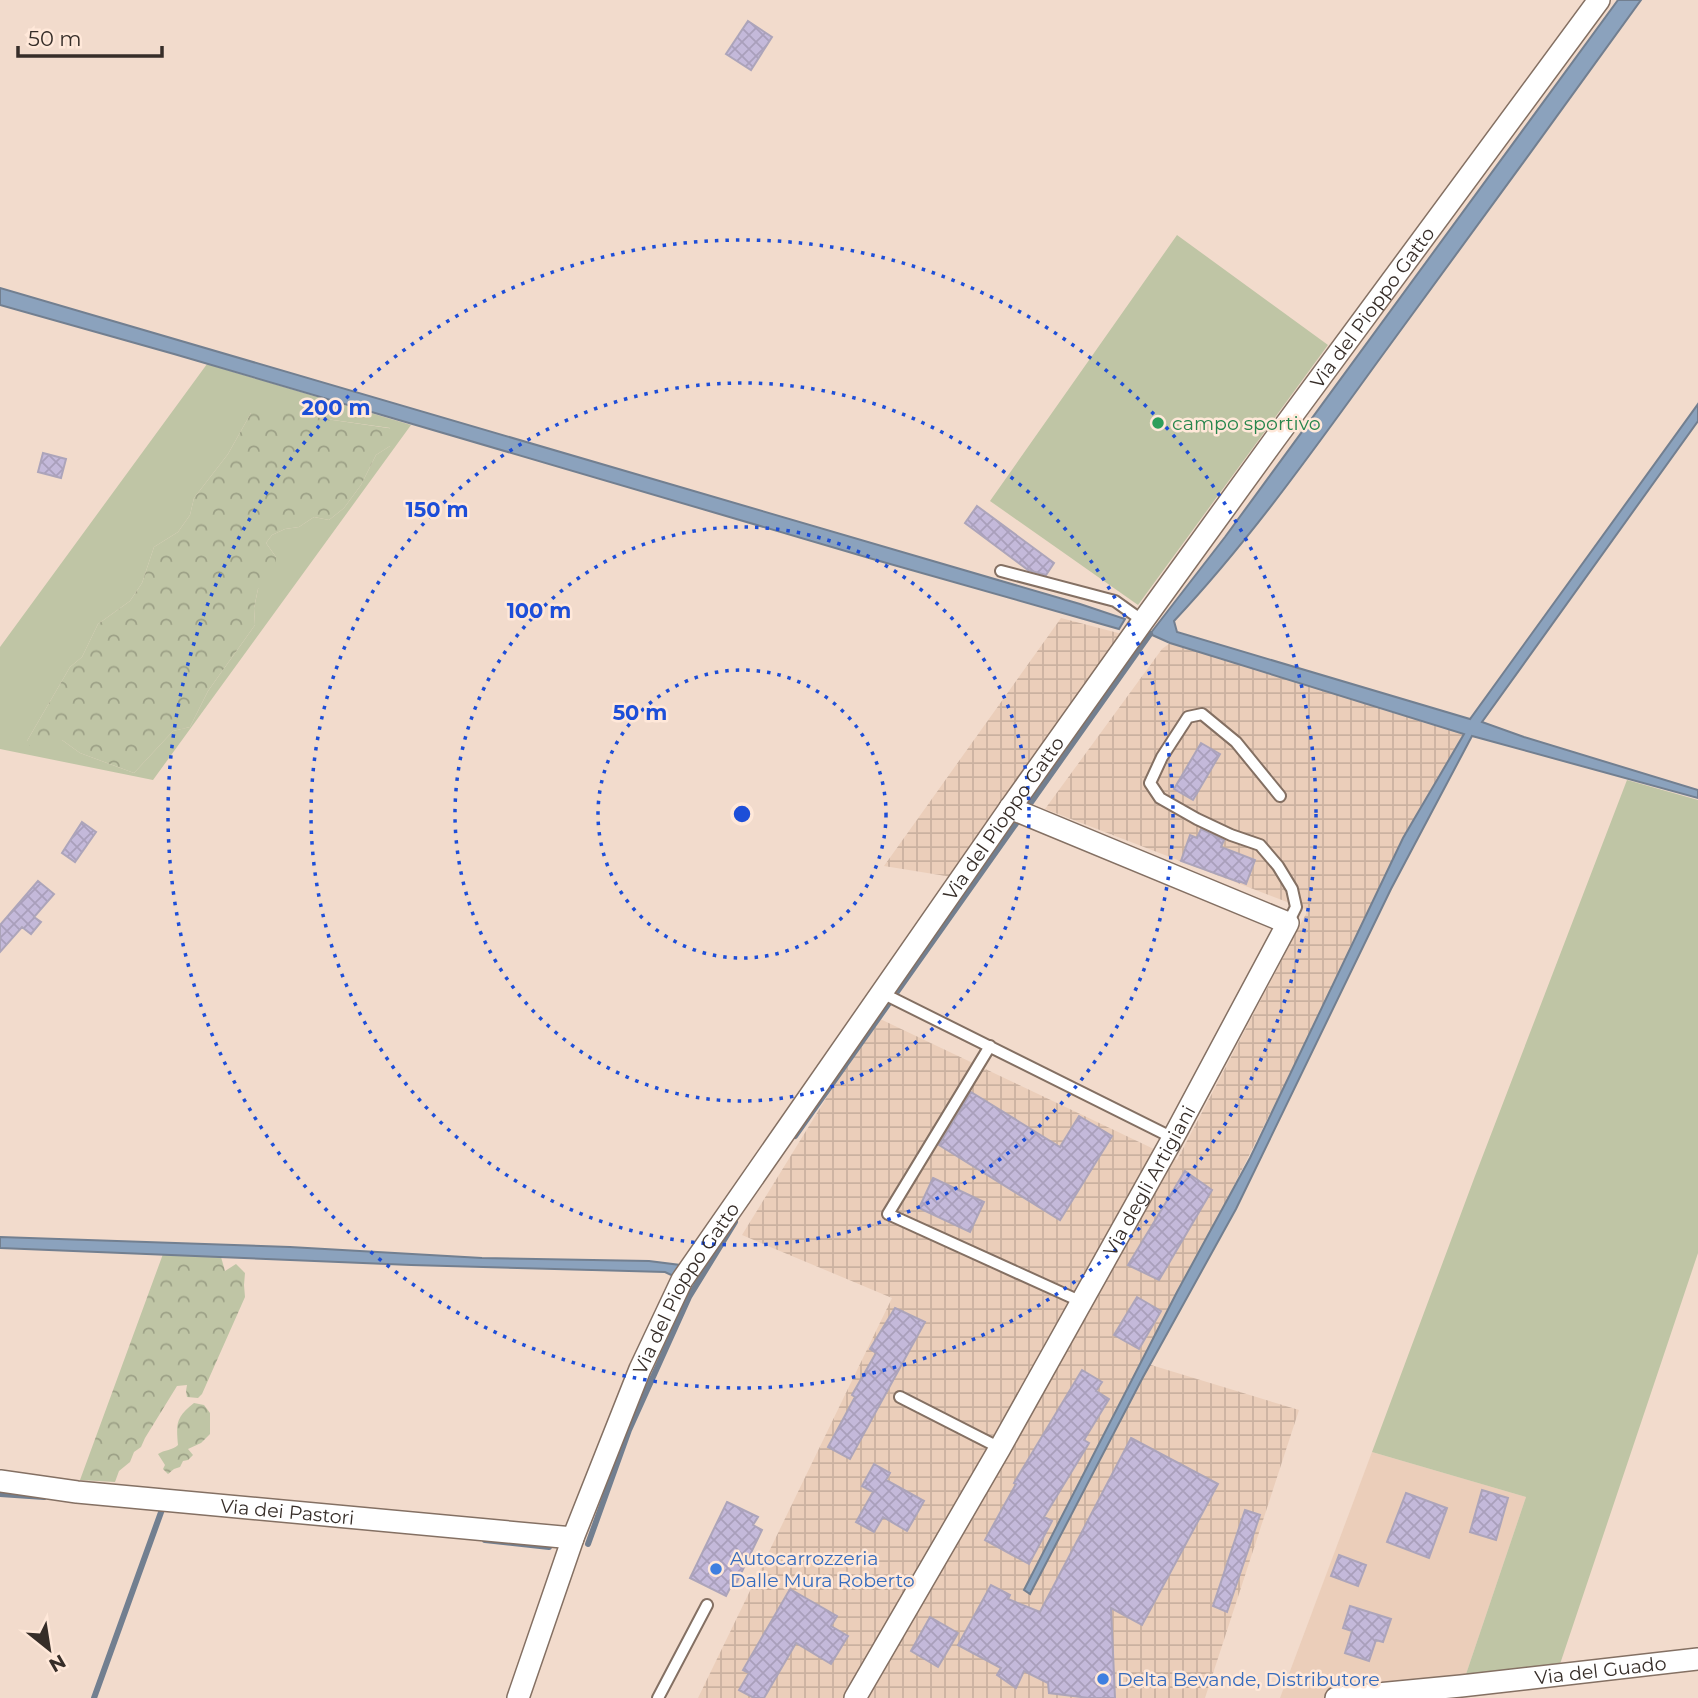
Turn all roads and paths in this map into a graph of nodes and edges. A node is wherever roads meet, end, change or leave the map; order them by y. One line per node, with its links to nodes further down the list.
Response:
1 (1598, 0): 3 (street, Via del Pioppo Gatto)
2 (1001, 571): 3 (lane)
3 (1143, 621): 5 (street, Via del Pioppo Gatto)
4 (1280, 796): 6 (lane)
5 (1010, 808): 6 (street); 7 (street, Via del Pioppo Gatto)
6 (1288, 923): 9 (street, Via degli Artigiani)
7 (882, 993): 8 (lane); 14 (street, Via del Pioppo Gatto)
8 (990, 1046): 9 (lane); 10 (lane)
9 (1173, 1138): 10 (street, Via degli Artigiani)
10 (1082, 1302): 12 (street, Via degli Artigiani)
11 (900, 1397): 12 (lane)
12 (1000, 1448): 19 (street, Via degli Artigiani)
13 (0, 1481): 14 (street, Via dei Pastori)
14 (573, 1538): 17 (street, Via del Pioppo Gatto)
15 (707, 1605): 18 (lane)
16 (1698, 1659): 20 (street, Via del Guado)
17 (518, 1698)
18 (658, 1698)
19 (855, 1698)
20 (1336, 1698)

